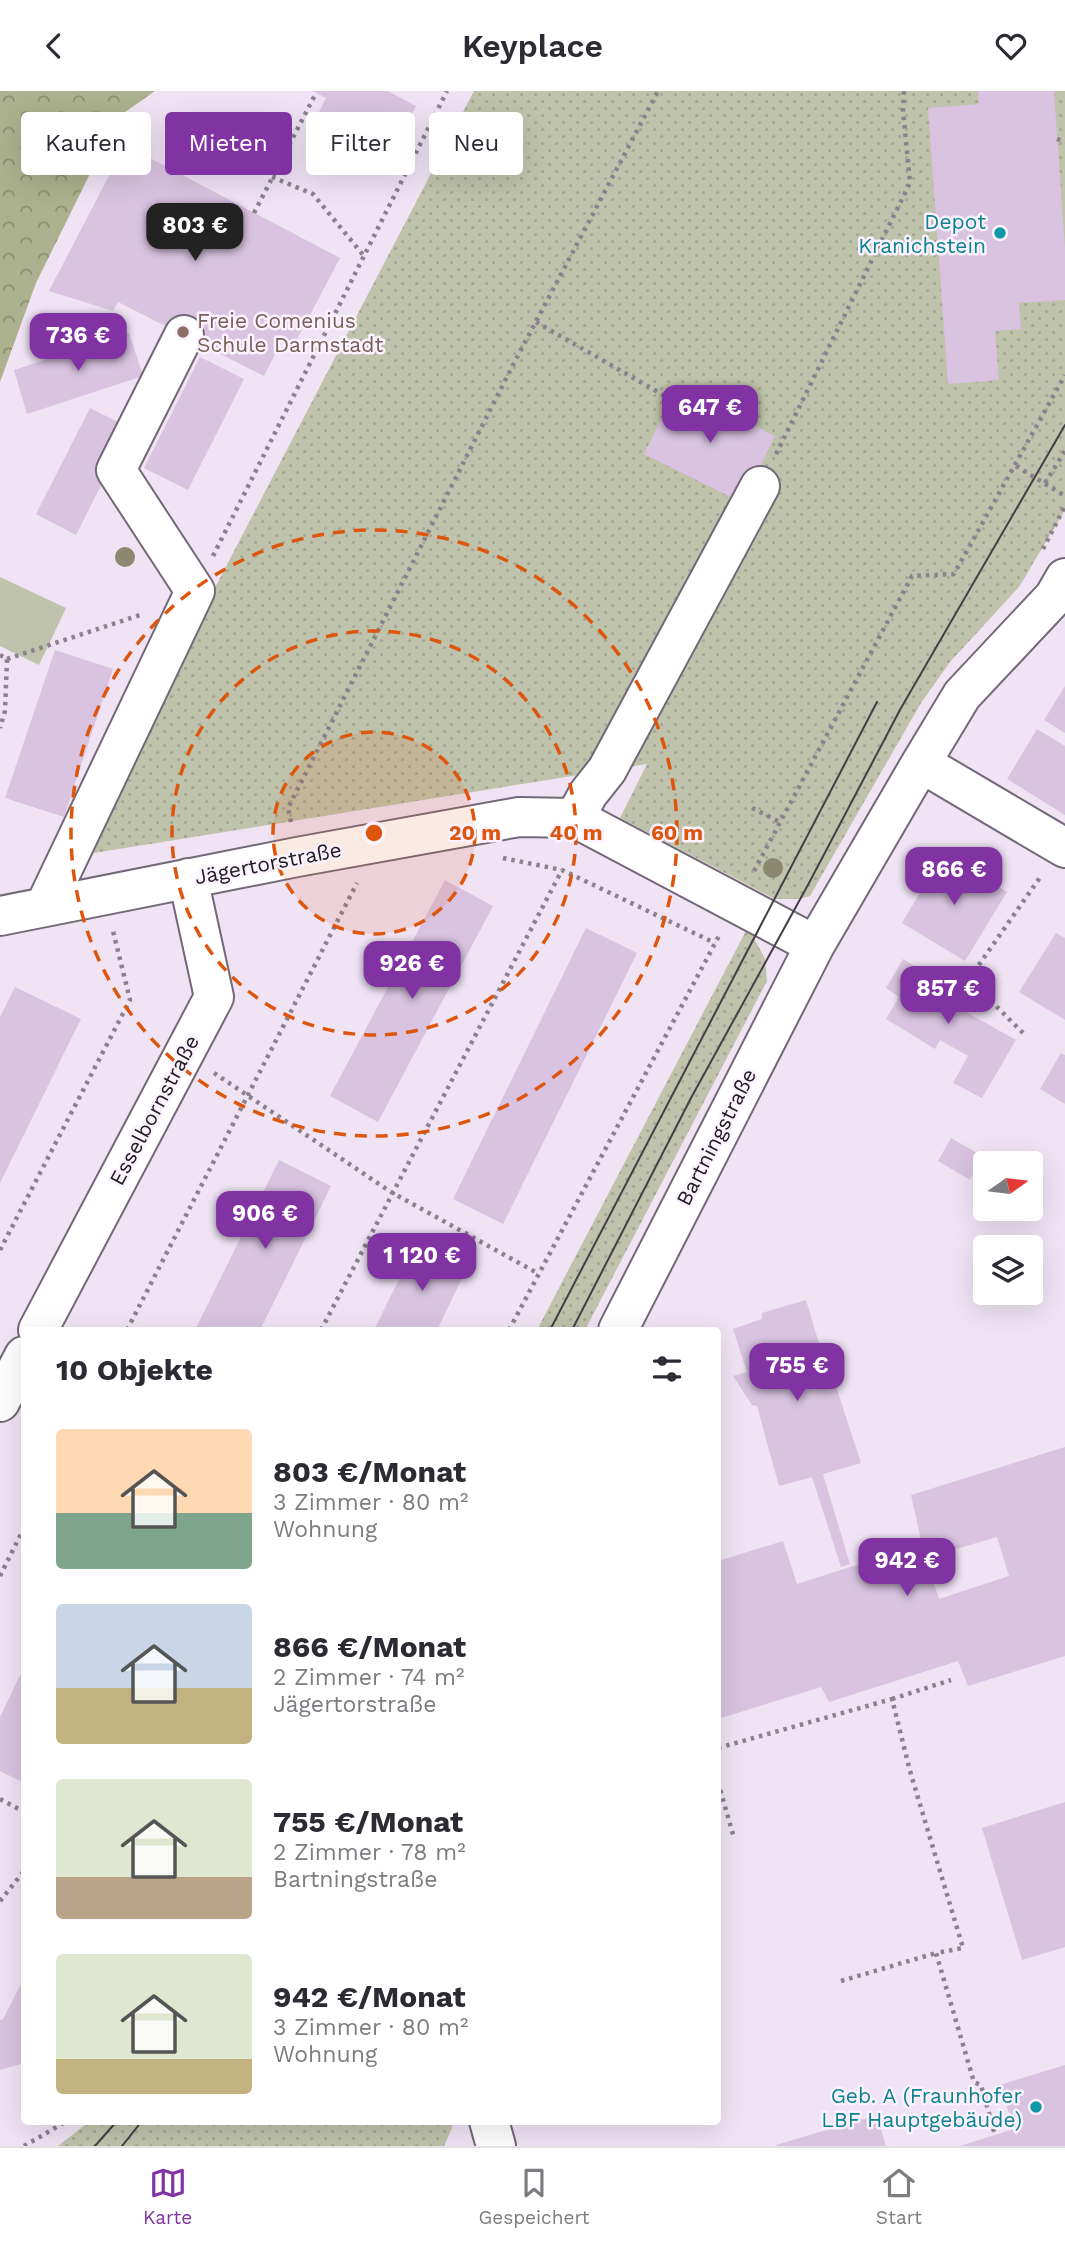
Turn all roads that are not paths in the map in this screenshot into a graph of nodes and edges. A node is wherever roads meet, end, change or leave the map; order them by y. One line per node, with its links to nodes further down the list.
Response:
1 (184, 335): 8 (street)
2 (760, 486): 5 (street)
3 (1065, 578): 4 (street)
4 (921, 763): 6 (street); 10 (street)
5 (575, 818): 7 (street, Jägertorstraße); 10 (street, Jägertorstraße)
6 (1063, 848)
7 (188, 878): 8 (street, Jägertorstraße); 11 (street, Esselbornstraße)
8 (45, 906): 9 (street, Jägertorstraße)
9 (0, 916)
10 (814, 945): 12 (street, Bartningstraße)
11 (40, 1327)
12 (620, 1327)
13 (21, 1362): 14 (street)
14 (0, 1402)
15 (490, 2125): 16 (street)
16 (496, 2146)

